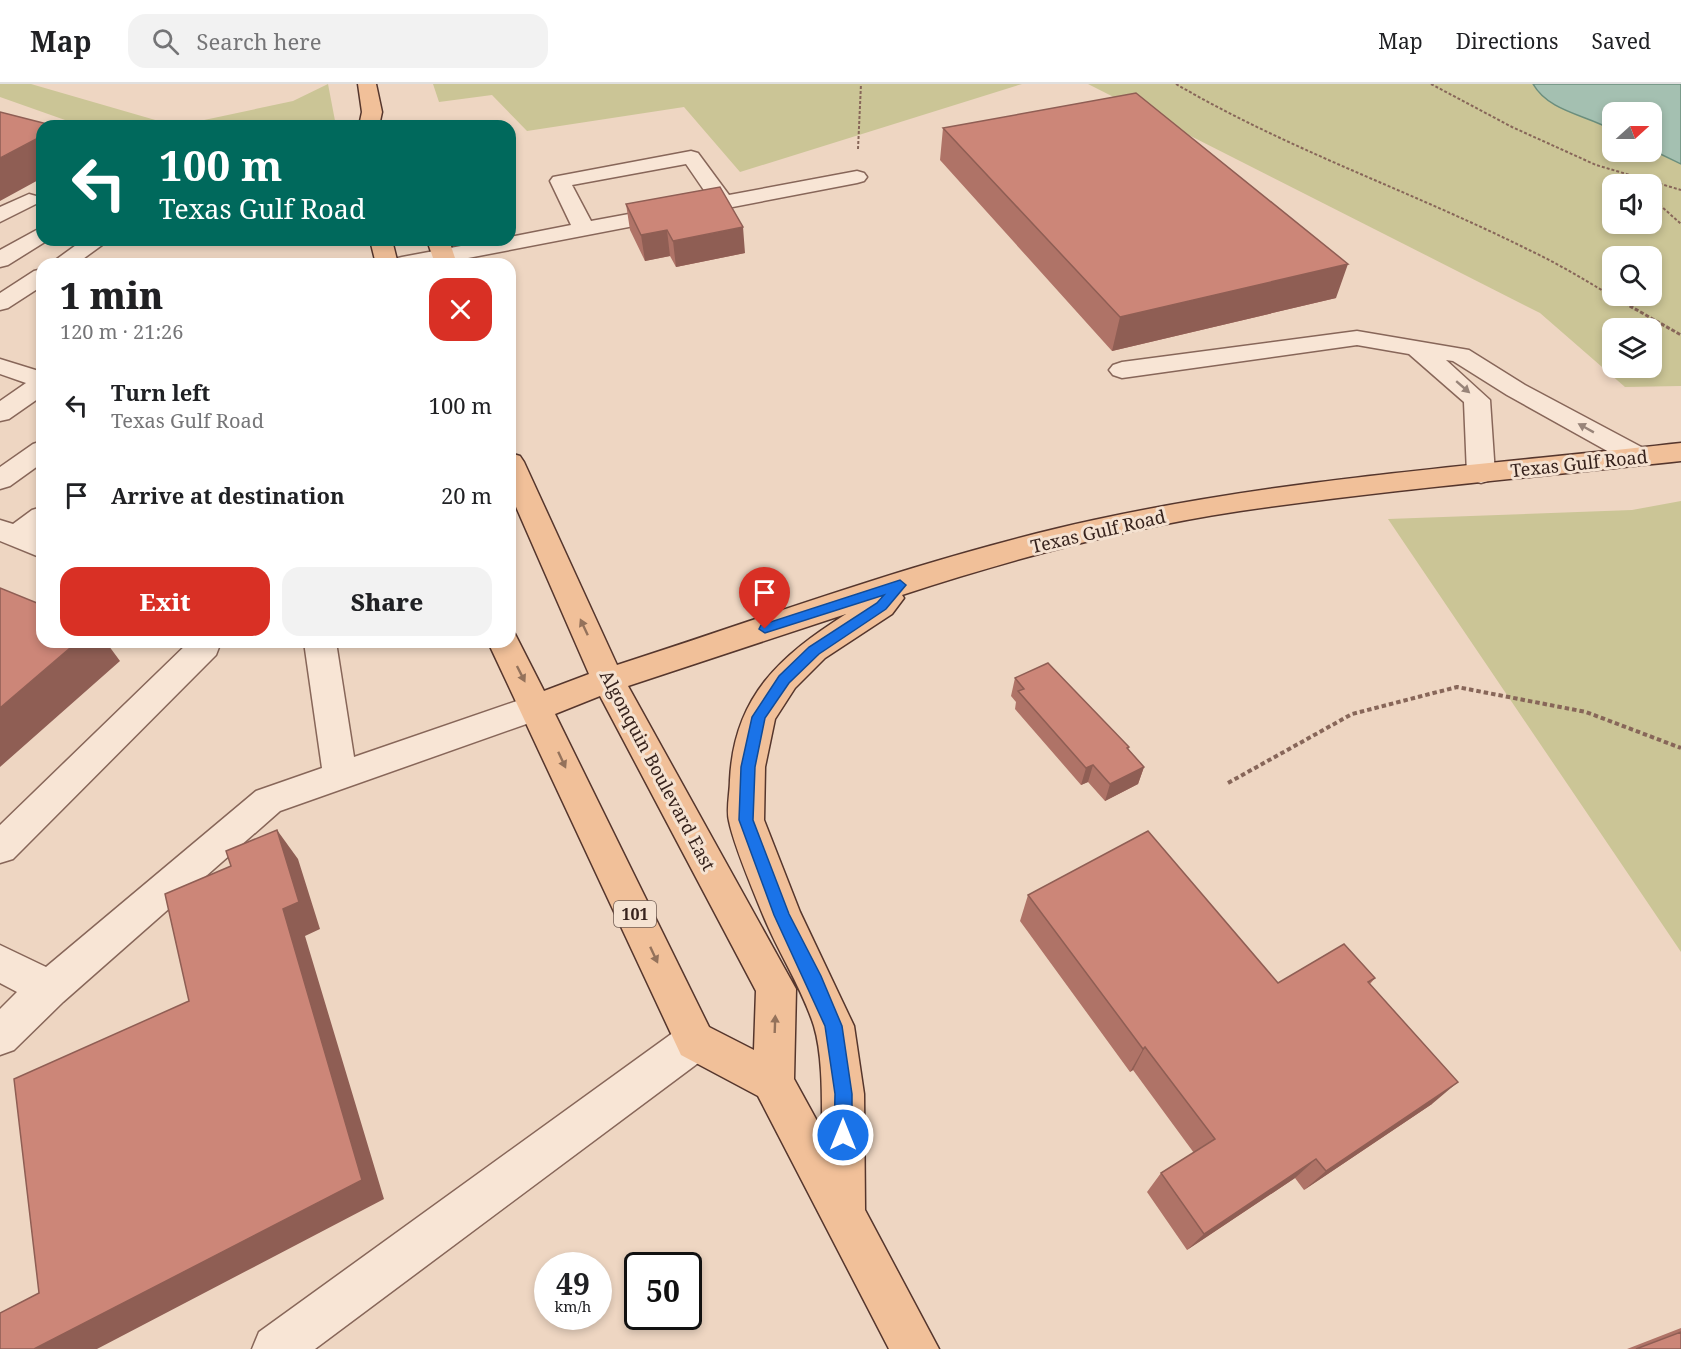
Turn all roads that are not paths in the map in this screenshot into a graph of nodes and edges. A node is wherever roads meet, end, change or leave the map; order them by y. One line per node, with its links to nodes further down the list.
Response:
1 (367, 84): 2 (main road)
2 (376, 120)
3 (857, 177): 5 (lane)
4 (29, 200): 6 (lane)
5 (723, 202): 7 (lane); 7 (lane)
6 (0, 216)
7 (585, 229): 9 (lane)
8 (36, 238): 15 (lane)
9 (516, 241)
10 (89, 246): 13 (lane)
11 (484, 246): 12 (lane)
12 (442, 253): 14 (lane)
13 (70, 258)
14 (424, 258)
15 (0, 260)
16 (36, 280): 17 (lane)
17 (0, 303)
18 (1418, 349): 20 (lane); 26 (lane, one-way to 18); 27 (lane, one-way to 27)
19 (0, 366): 21 (lane)
20 (1122, 370)
21 (36, 380)
22 (36, 386): 23 (lane)
23 (0, 413)
24 (1681, 452): 26 (main road, Texas Gulf Road)
25 (36, 454): 29 (lane)
26 (1637, 456): 27 (main road, Texas Gulf Road)
27 (1480, 474): 33 (main road, Texas Gulf Road)
28 (516, 475): 37 (main road, Algonquin Boulevard East, one-way to 28)
29 (0, 480)
30 (36, 520): 31 (lane)
31 (8, 534): 32 (lane)
32 (36, 546)
33 (900, 585): 37 (main road, Texas Gulf Road); 46 (main road)
34 (204, 648): 40 (lane)
35 (321, 648): 39 (lane)
36 (507, 648): 38 (main road, 101, one-way to 38)
37 (608, 680): 38 (main road, Texas Gulf Road); 45 (main road, Algonquin Boulevard East, one-way to 37)
38 (537, 707): 39 (lane); 44 (main road, 101, one-way to 44)
39 (340, 776): 42 (lane)
40 (0, 848)
41 (0, 963): 42 (lane)
42 (49, 988): 43 (lane)
43 (0, 1036)
44 (695, 1041): 45 (main road); 47 (lane)
45 (773, 1082): 46 (main road, Algonquin Boulevard East)
46 (843, 1215): 48 (main road, Algonquin Boulevard East)
47 (276, 1349)
48 (915, 1349)

